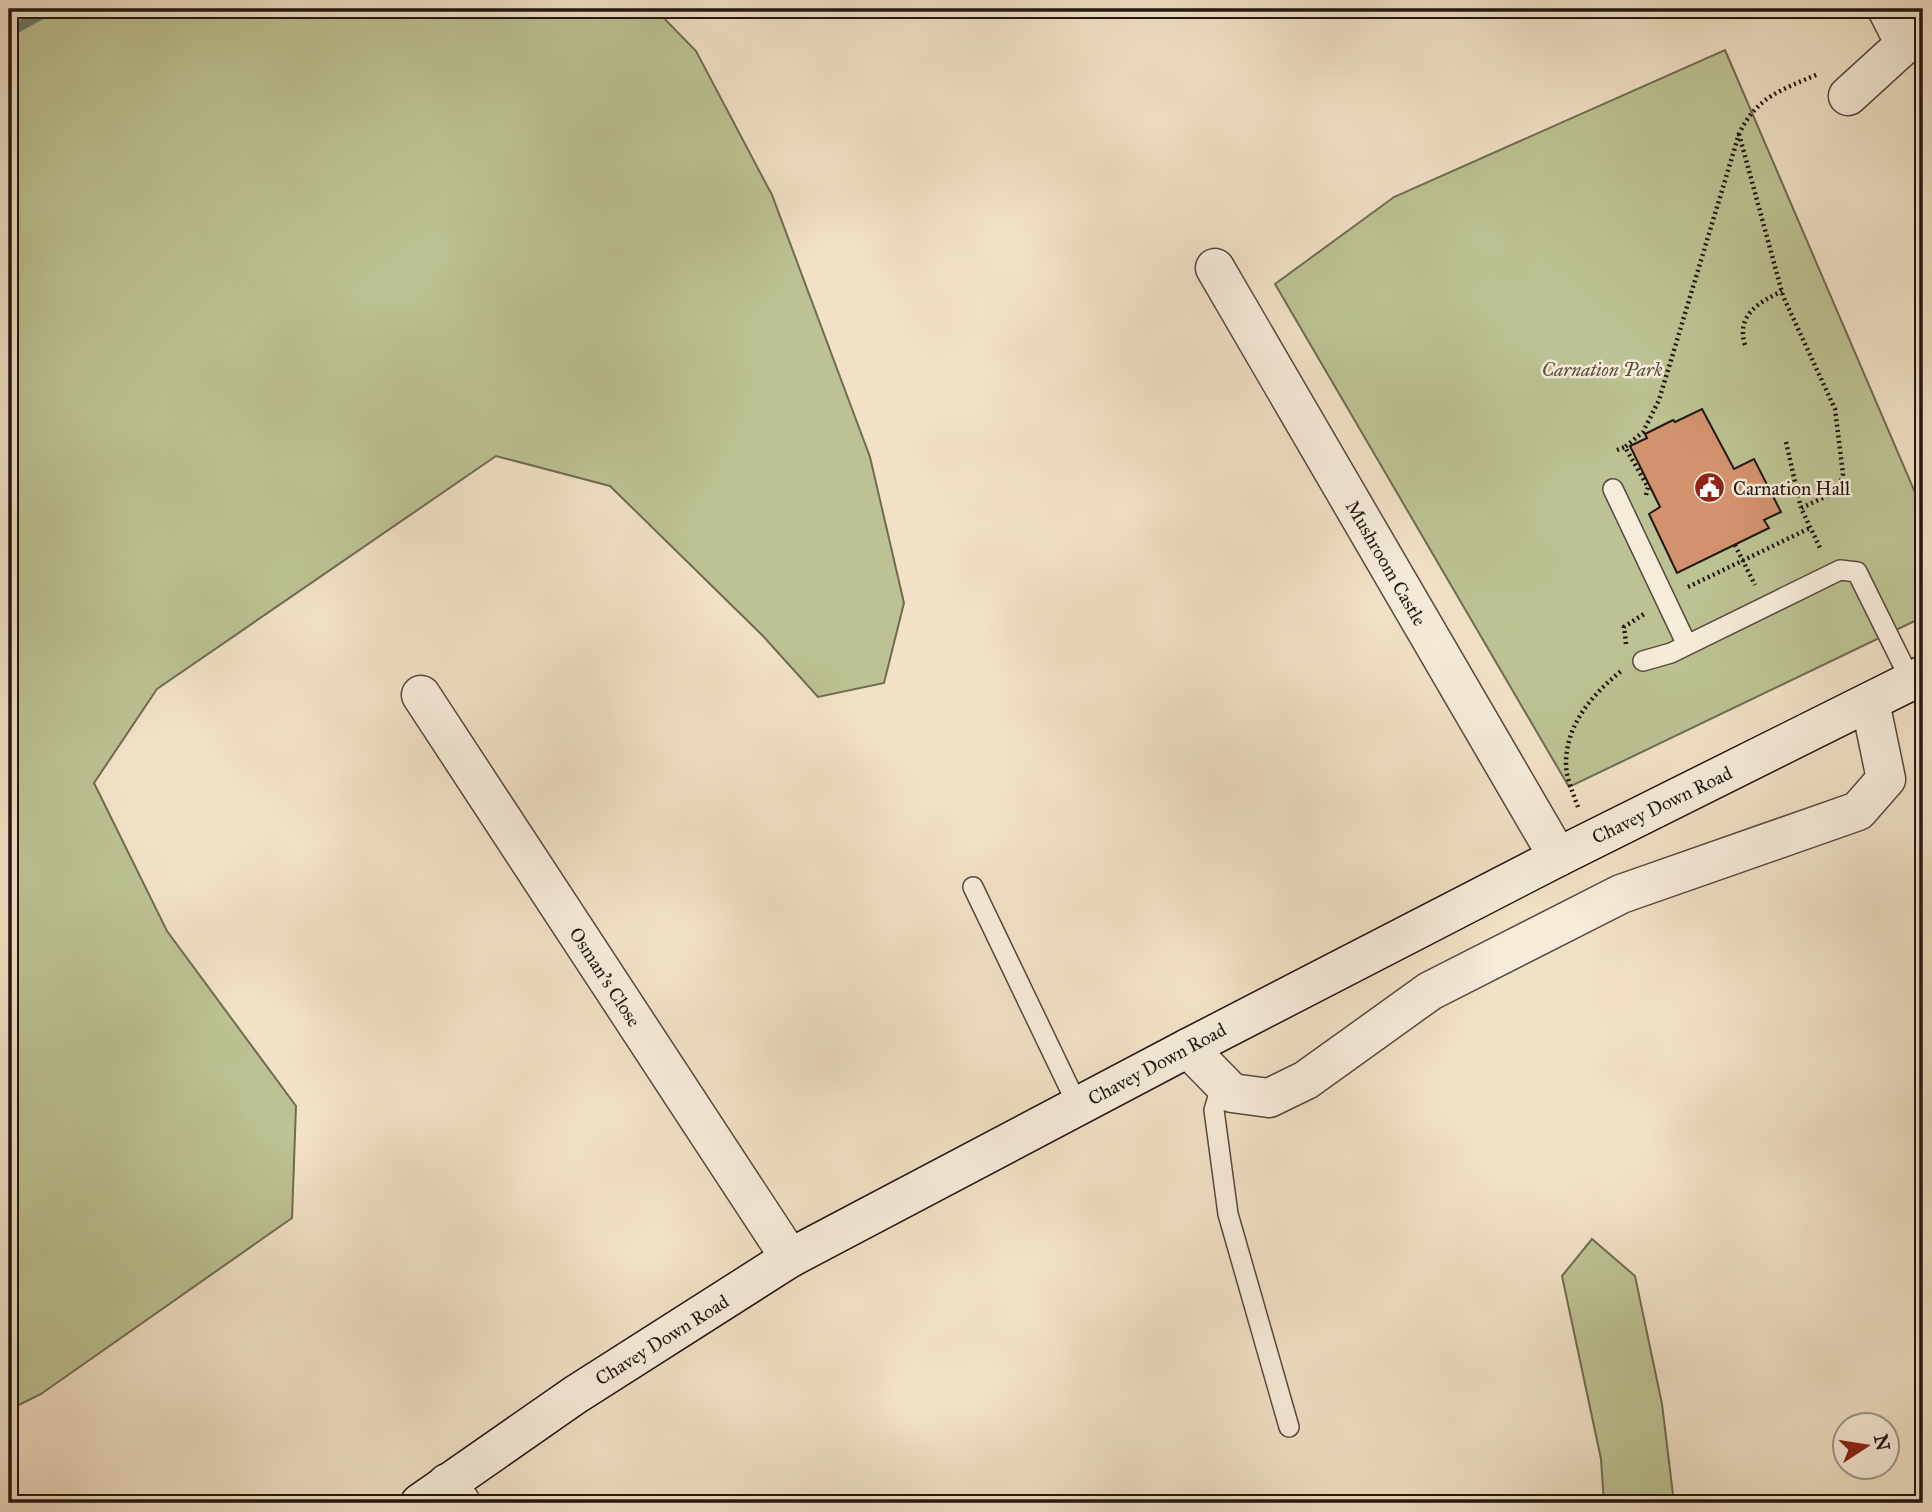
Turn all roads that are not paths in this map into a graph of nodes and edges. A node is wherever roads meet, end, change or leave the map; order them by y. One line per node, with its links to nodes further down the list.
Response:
1 (1887, 9): 2 (street)
2 (1914, 39): 3 (street)
3 (1837, 83)
4 (1215, 268): 11 (street, Mushroom Castle)
5 (1613, 489): 6 (lane)
6 (1687, 645): 7 (lane); 8 (lane)
7 (1634, 658)
8 (1917, 678): 10 (street, Chavey Down Road)
9 (421, 695): 16 (street, Osman's Close)
10 (1870, 702): 11 (street, Chavey Down Road); 14 (street)
11 (1558, 857): 13 (street, Chavey Down Road)
12 (973, 887): 15 (lane)
13 (1188, 1048): 14 (street); 15 (street, Chavey Down Road)
14 (1222, 1084): 17 (lane)
15 (1078, 1106): 16 (street, Chavey Down Road)
16 (790, 1258): 18 (street, Chavey Down Road)
17 (1289, 1427)
18 (443, 1497)

